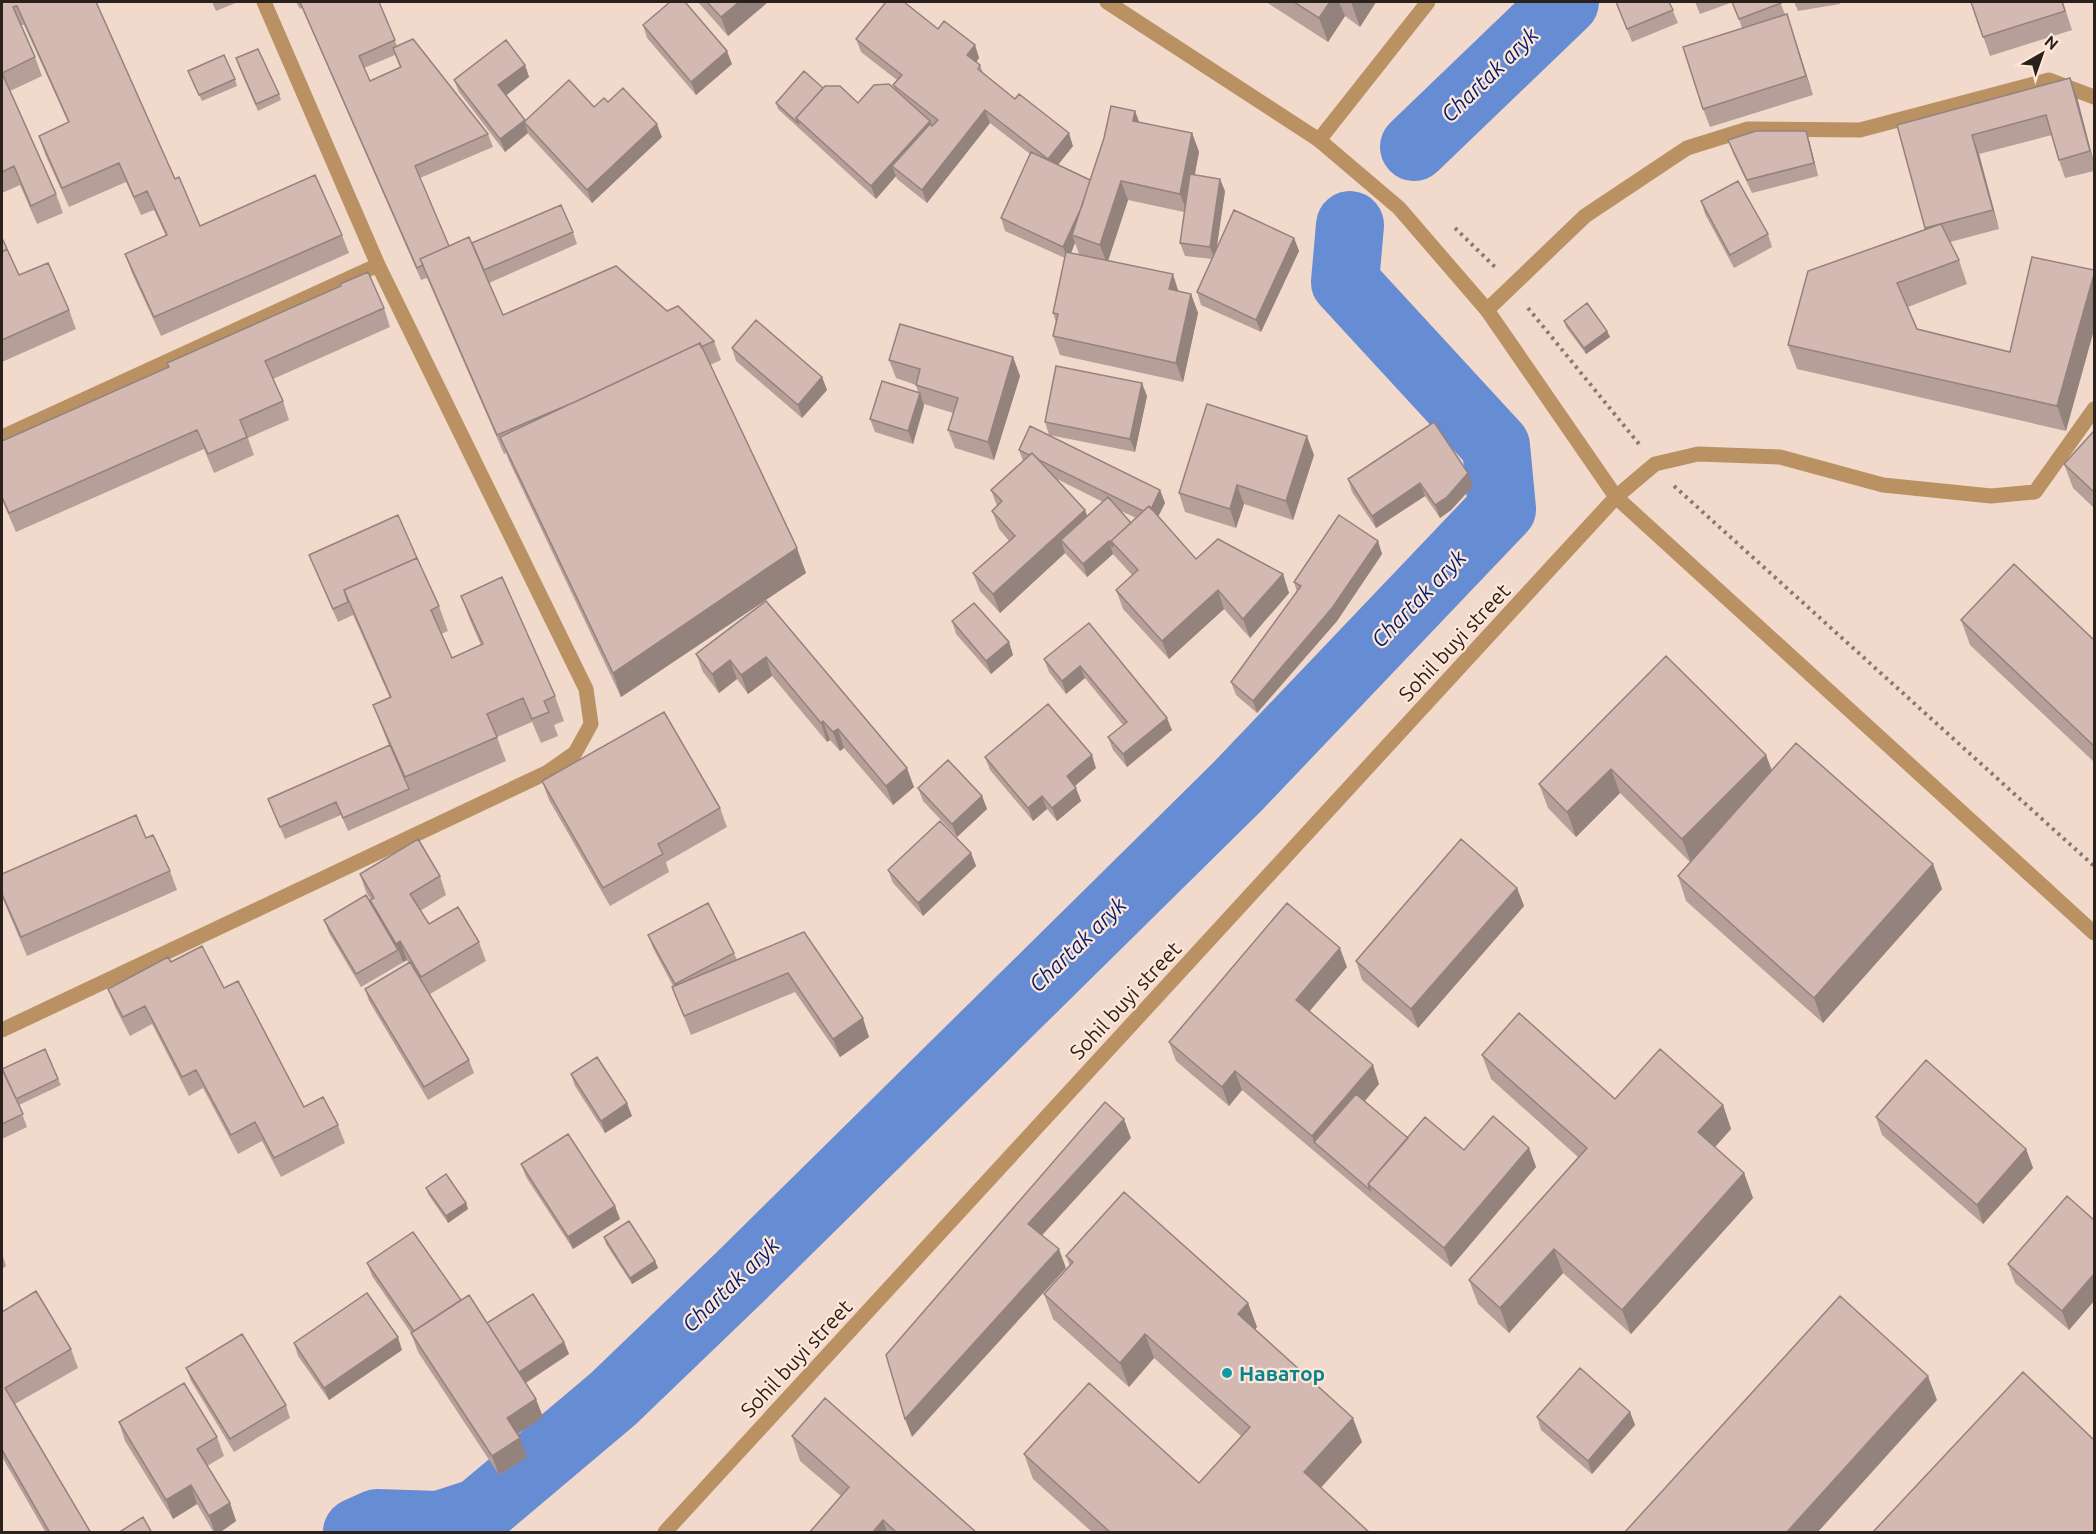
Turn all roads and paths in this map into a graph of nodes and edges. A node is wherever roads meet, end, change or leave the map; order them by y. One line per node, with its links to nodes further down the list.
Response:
1 (264, 2): 7 (street)
2 (1107, 2): 5 (street)
3 (1428, 2): 5 (street)
4 (2094, 97): 8 (street)
5 (1319, 140): 9 (street)
6 (1450, 223): 8 (path)
7 (378, 265): 11 (street); 16 (street)
8 (1510, 285): 9 (street); 12 (path)
9 (1487, 310): 13 (street)
10 (2094, 409): 12 (street)
11 (2, 437)
12 (1655, 464): 13 (street, Sohil buyi street); 14 (path)
13 (1616, 497): 15 (street); 17 (street, Sohil buyi street)
14 (2094, 866)
15 (2094, 933)
16 (2, 1030)
17 (665, 1533)

